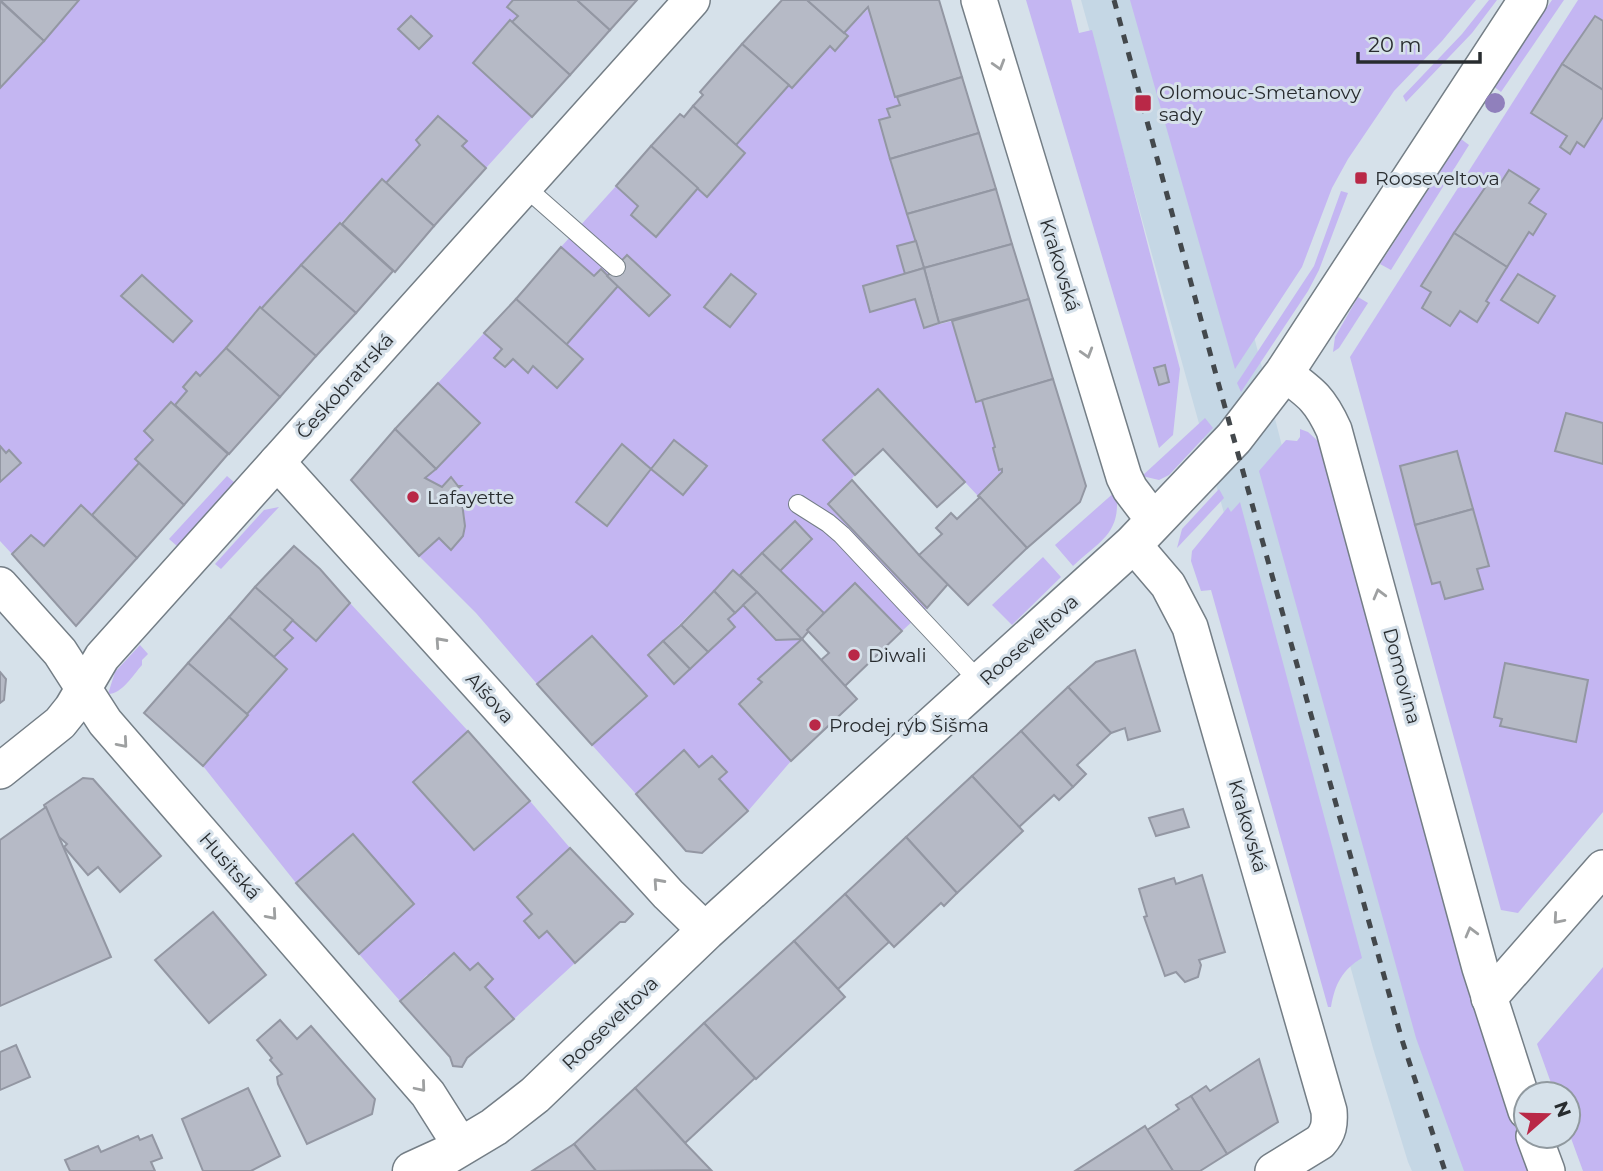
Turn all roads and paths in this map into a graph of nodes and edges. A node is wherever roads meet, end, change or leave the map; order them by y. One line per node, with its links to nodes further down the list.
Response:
1 (692, 0): 4 (street, Českobratrská)
2 (979, 0): 9 (street, Krakovská, one-way to 9)
3 (1528, 0): 6 (street, Rooseveltova)
4 (524, 186): 5 (lane); 7 (street, Českobratrská)
5 (616, 267)
6 (1284, 373): 9 (street, Rooseveltova); 16 (street, Domovina, one-way to 6)
7 (277, 462): 12 (street, Českobratrská); 15 (street, Alšova, one-way to 7)
8 (798, 504): 11 (lane)
9 (1144, 533): 11 (street, Rooseveltova); 21 (street, Krakovská)
10 (0, 585): 12 (street, Husitská)
11 (981, 683): 15 (street, Rooseveltova)
12 (82, 688): 13 (street, Českobratrská); 18 (street, Husitská, one-way to 18)
13 (0, 771)
14 (1603, 868): 16 (street, one-way to 16)
15 (706, 931): 18 (street, Rooseveltova)
16 (1489, 998): 17 (street, Domovina)
17 (1516, 1080)
18 (461, 1146): 20 (street, Rooseveltova)
19 (1539, 1150): 22 (street)
20 (412, 1171)
21 (1273, 1171)
22 (1546, 1171)

